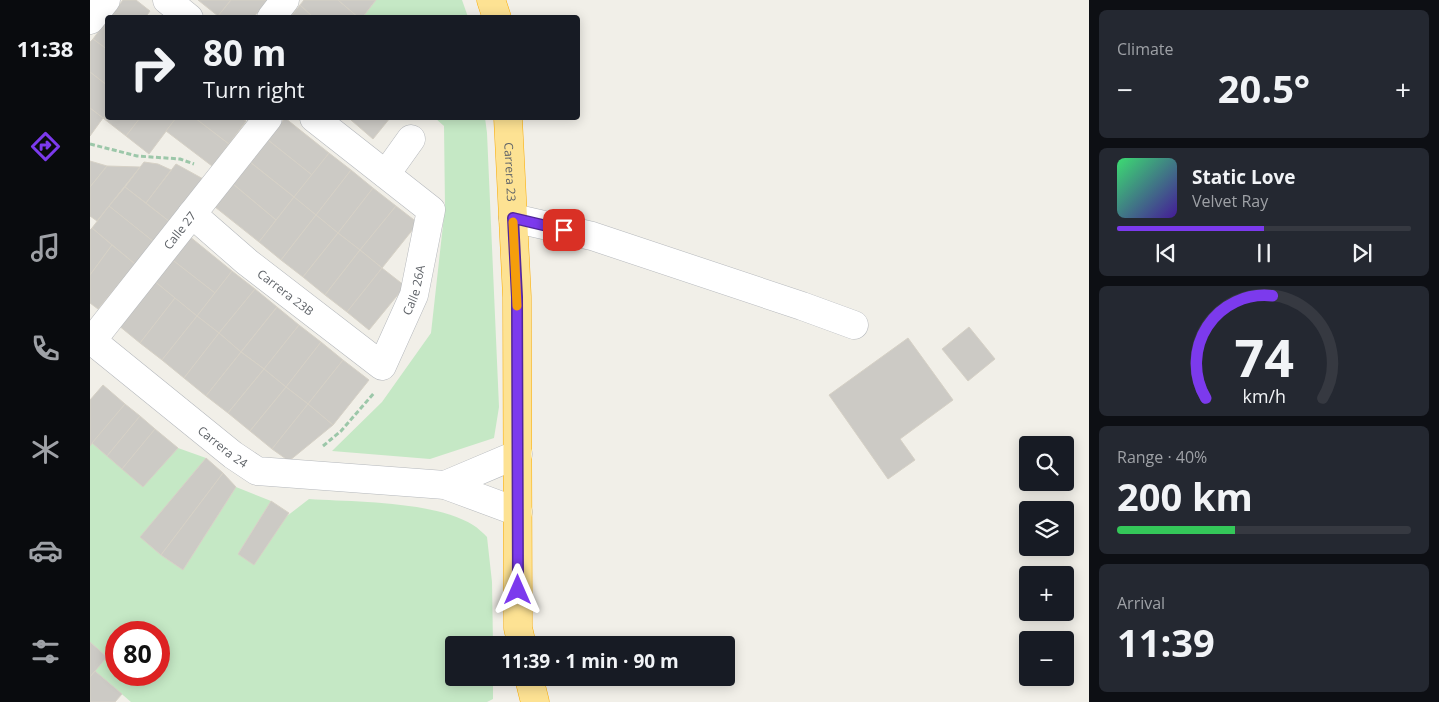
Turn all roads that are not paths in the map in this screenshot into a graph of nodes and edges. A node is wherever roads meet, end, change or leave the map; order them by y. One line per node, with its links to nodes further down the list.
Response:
1 (106, 0): 8 (street)
2 (167, 0): 5 (street)
3 (284, 0): 6 (street)
4 (491, 0): 7 (highway)
5 (184, 15)
6 (273, 15)
7 (496, 15)
8 (90, 20)
9 (266, 120): 14 (street, Calle 27)
10 (317, 120): 13 (street)
11 (508, 120): 15 (highway, Carrera 23)
12 (411, 139): 13 (street)
13 (386, 174): 18 (street, Calle 26A)
14 (192, 214): 17 (street, Calle 27); 18 (street, Carrera 23B)
15 (513, 218): 16 (street); 19 (highway, Carrera 23)
16 (854, 325)
17 (91, 340): 20 (street, Carrera 24)
18 (382, 366)
19 (518, 454): 20 (street, Carrera 24); 21 (highway, Carrera 23)
20 (445, 484): 21 (street, Carrera 24)
21 (518, 512): 22 (highway, Carrera 23)
22 (520, 636)
23 (531, 686): 24 (highway)
24 (535, 702)

